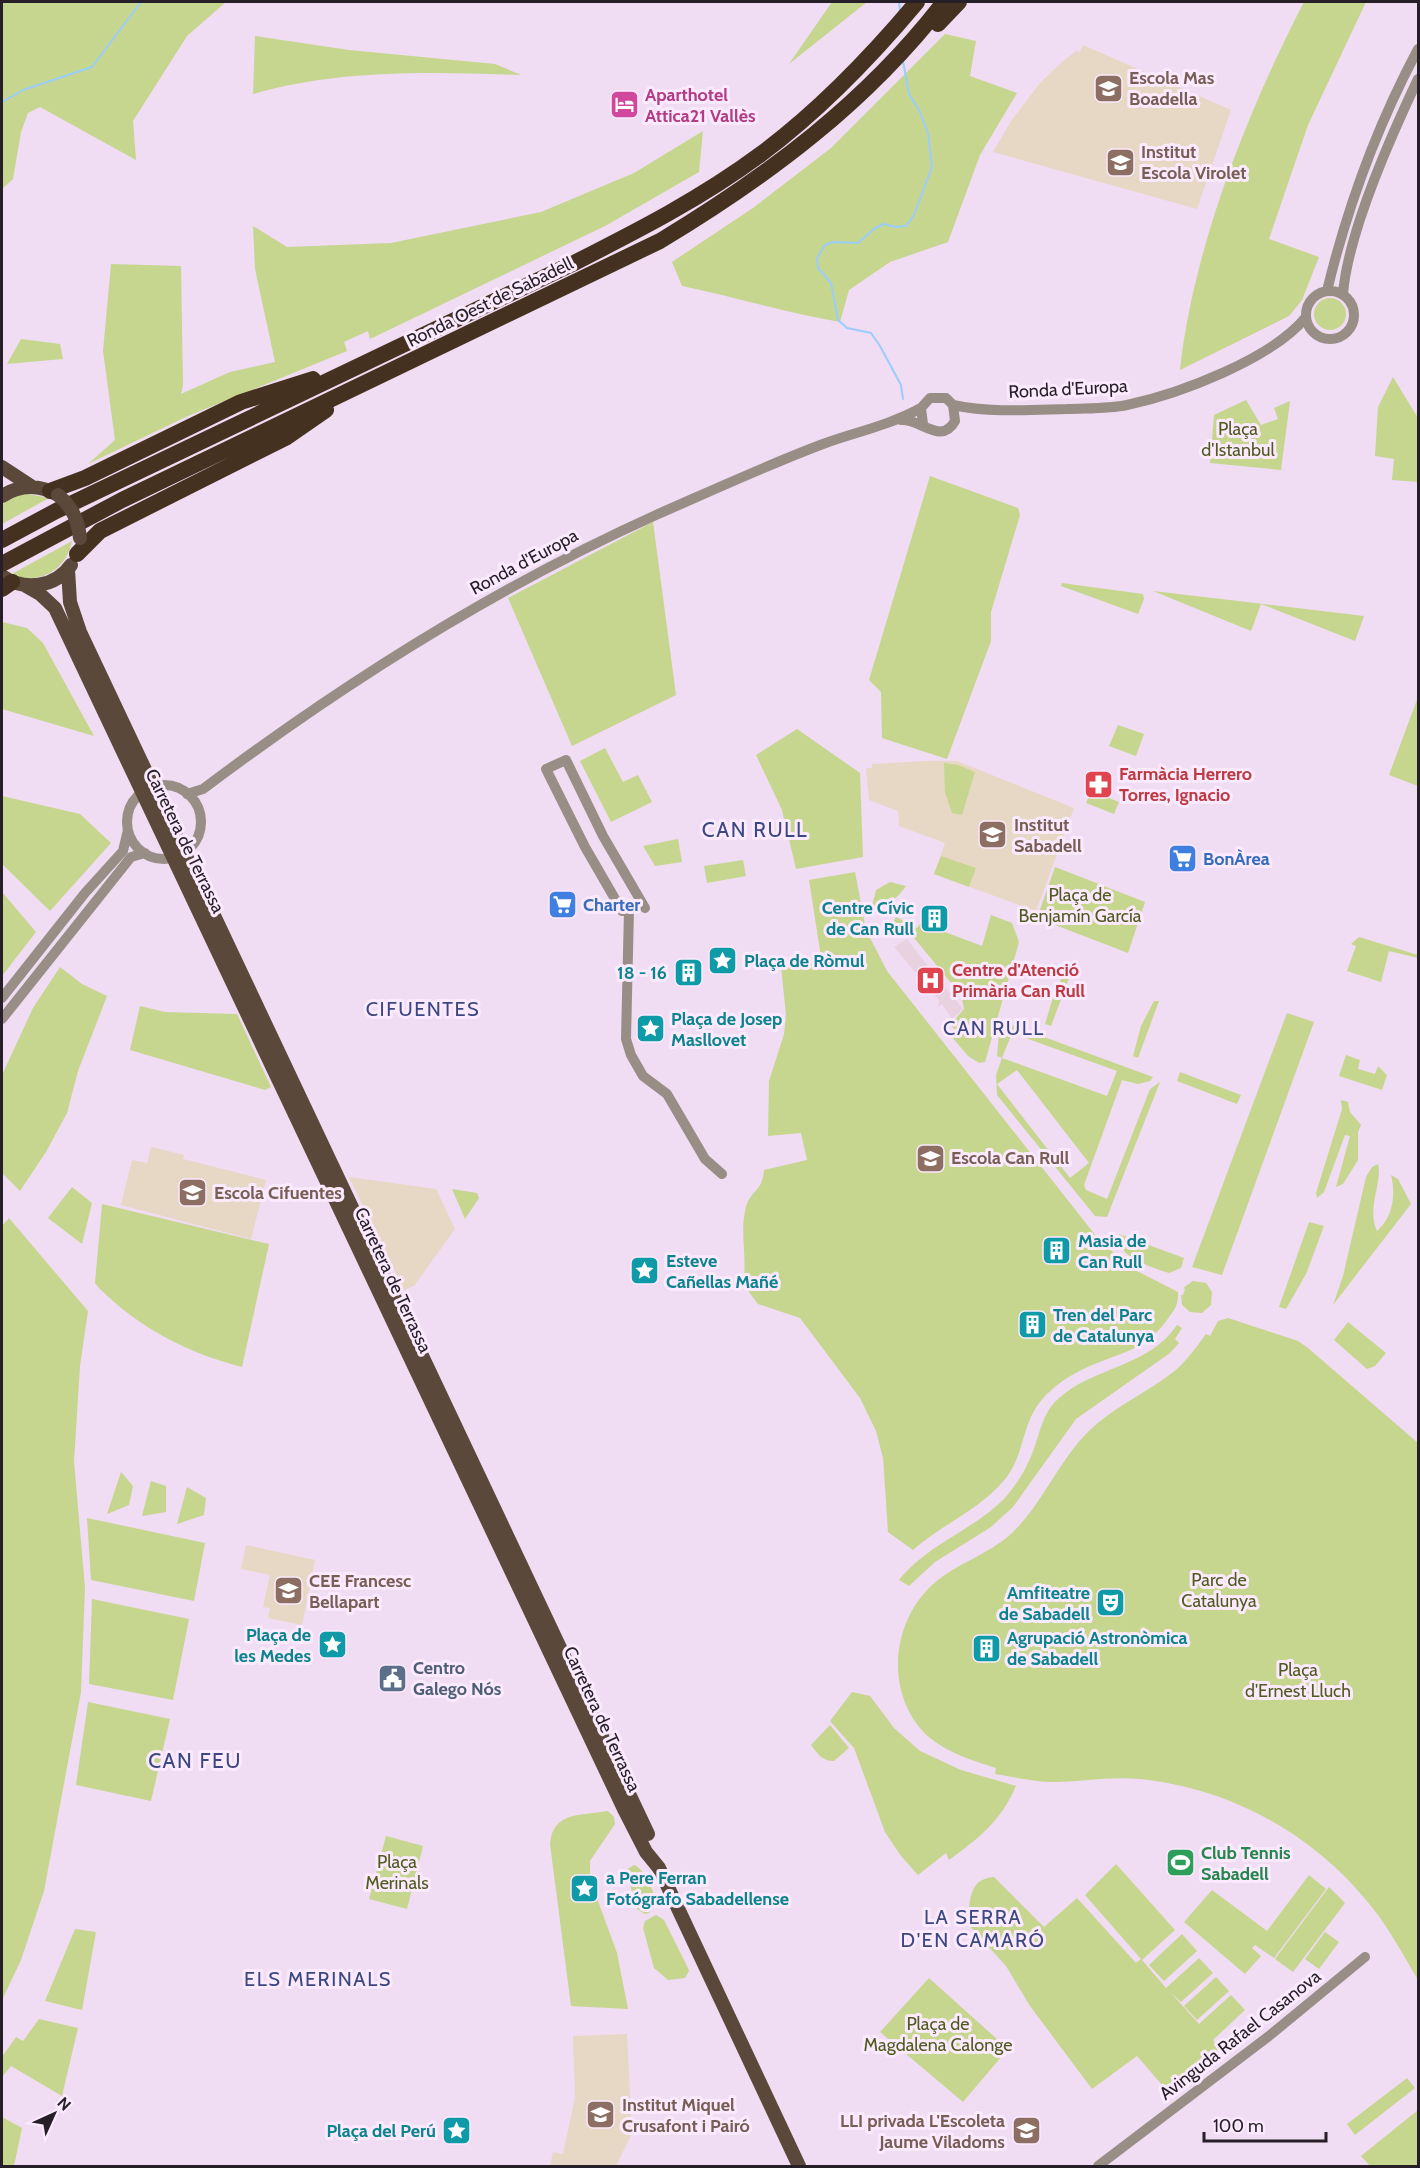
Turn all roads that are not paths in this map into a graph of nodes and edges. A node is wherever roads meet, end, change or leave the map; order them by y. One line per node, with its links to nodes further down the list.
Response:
1 (902, 2): 6 (highway)
2 (917, 2): 6 (highway, Ronda Oest de Sabadell)
3 (944, 2): 7 (highway, Ronda Oest de Sabadell)
4 (959, 2): 7 (highway)
5 (1419, 49): 9 (street, Ronda d'Europa)
6 (855, 70): 14 (highway, Ronda Oest de Sabadell)
7 (878, 78): 15 (highway, Ronda Oest de Sabadell)
8 (1419, 79): 10 (street)
9 (1327, 291): 10 (street); 11 (street, Ronda d'Europa)
10 (1343, 294): 12 (street, Ronda d'Europa)
11 (1305, 316): 12 (street); 13 (street, Ronda d'Europa)
12 (1313, 332): 13 (street, Ronda d'Europa)
13 (1286, 337): 18 (street, Ronda d'Europa)
14 (341, 374): 24 (highway); 26 (highway, Ronda Oest de Sabadell)
15 (358, 386): 27 (highway); 29 (highway, Ronda Oest de Sabadell)
16 (953, 405): 17 (street, Ronda d'Europa); 18 (street, Ronda d'Europa); 20 (street)
17 (921, 408): 19 (street, Ronda d'Europa); 21 (street)
18 (981, 410): 20 (street, Ronda d'Europa)
19 (891, 421): 21 (street, Ronda d'Europa); 31 (street, Ronda d'Europa)
20 (955, 421): 21 (street, Ronda d'Europa)
21 (923, 424)
22 (2, 467): 23 (main road)
23 (30, 486): 24 (main road); 25 (main road)
24 (54, 493): 27 (main road, bridge)
25 (2, 496)
26 (2, 540)
27 (78, 546): 28 (main road)
28 (68, 570): 29 (main road); 30 (main road, Carretera de Terrassa)
29 (8, 580): 30 (main road, Carretera de Terrassa)
30 (151, 786): 32 (street); 34 (street); 36 (main road, Carretera de Terrassa)
31 (202, 789): 32 (street, Ronda d'Europa); 33 (street)
32 (187, 794): 33 (street)
33 (196, 804): 36 (street)
34 (129, 829): 35 (street); 38 (street)
35 (145, 854): 36 (street); 39 (street)
36 (179, 855): 41 (main road, Carretera de Terrassa); 42 (main road, Carretera de Terrassa)
37 (645, 908): 40 (street)
38 (2, 998)
39 (2, 1019)
40 (722, 1174)
41 (605, 1768): 42 (main road); 43 (main road, Carretera de Terrassa)
42 (628, 1791): 43 (main road, Carretera de Terrassa)
43 (658, 1867): 45 (main road, Carretera de Terrassa)
44 (1365, 1957): 46 (street, Avinguda Rafael Casanova)
45 (799, 2166)
46 (1098, 2166)

